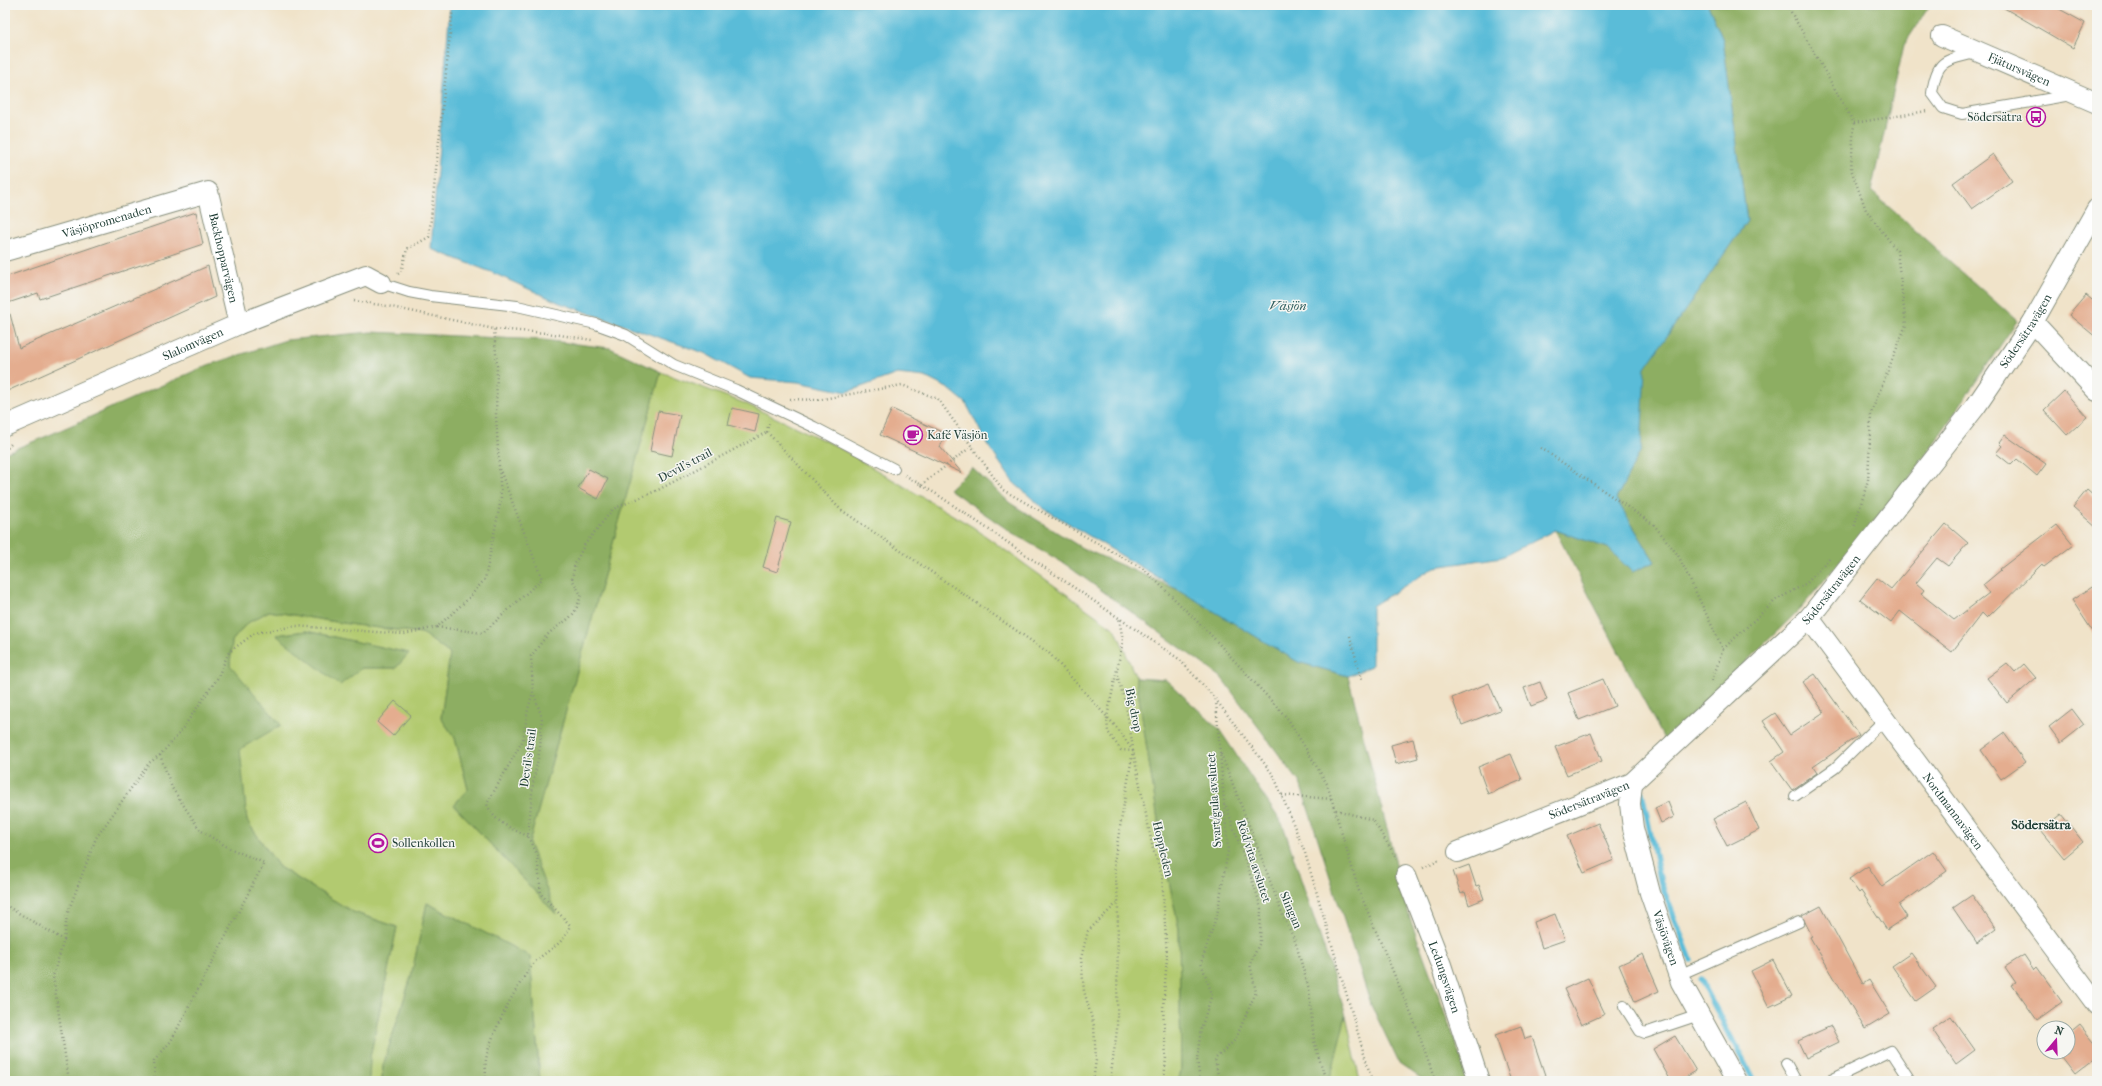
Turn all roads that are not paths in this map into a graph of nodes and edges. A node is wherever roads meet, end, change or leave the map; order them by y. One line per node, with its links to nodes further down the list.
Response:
1 (1942, 36): 2 (street, Fjätursvägen)
2 (1979, 52): 3 (street, Fjätursvägen); 3 (lane)
3 (2076, 94): 4 (street, Fjätursvägen)
4 (2097, 103)
5 (208, 192): 7 (street, Väsjöpromenaden); 10 (street, Backhopparvägen)
6 (2097, 209): 9 (street, Södersätravägen)
7 (5, 251)
8 (381, 283): 10 (street, Slalomvägen); 13 (lane)
9 (2033, 322): 11 (street); 14 (street, Södersätravägen)
10 (239, 324): 12 (street, Slalomvägen)
11 (2097, 391)
12 (5, 426)
13 (894, 469)
14 (1809, 618): 15 (street, Nordmannavägen); 16 (street, Södersätravägen)
15 (1885, 719): 17 (lane); 22 (street, Nordmannavägen)
16 (1632, 783): 18 (street, Södersätravägen); 21 (street, Väsjövägen)
17 (1795, 796)
18 (1458, 852)
19 (1406, 875): 27 (street, Ledungsvägen)
20 (1799, 922): 21 (lane)
21 (1678, 975): 24 (street, Väsjövägen)
22 (2097, 1005)
23 (1624, 1006): 24 (lane)
24 (1700, 1015): 28 (street, Väsjövägen)
25 (1786, 1063): 29 (lane)
26 (1908, 1077): 30 (lane)
27 (1479, 1081)
28 (1736, 1081)
29 (1796, 1081)
30 (1829, 1081)

